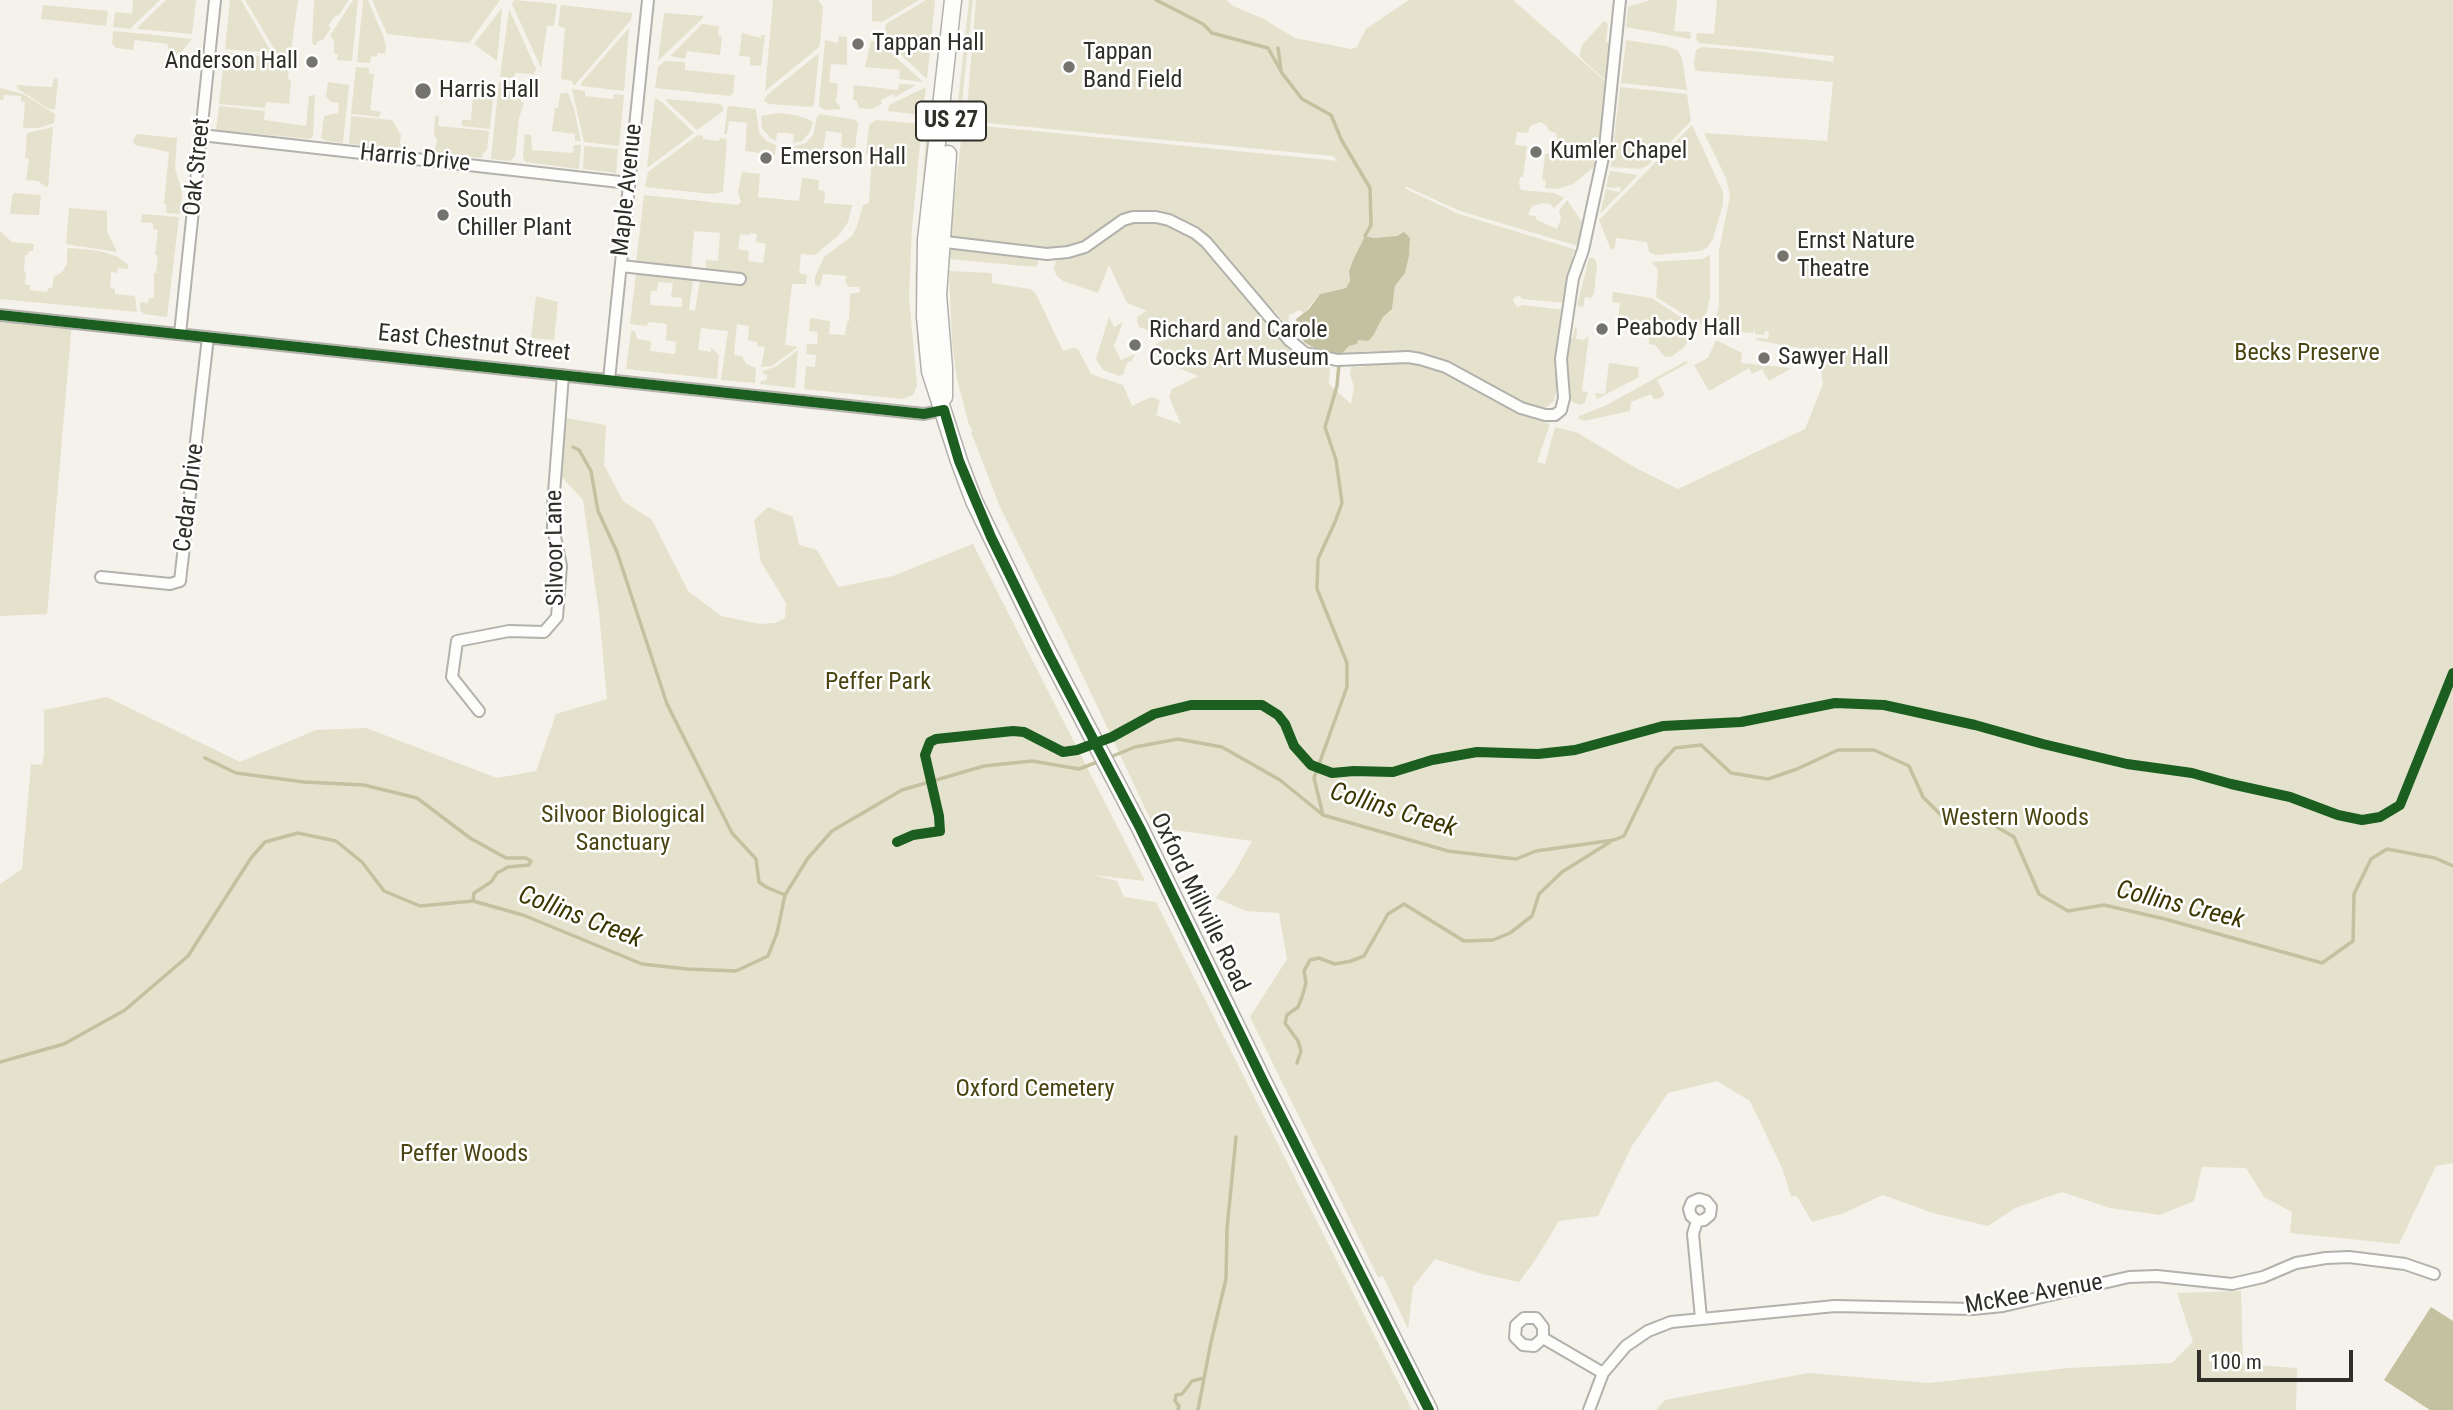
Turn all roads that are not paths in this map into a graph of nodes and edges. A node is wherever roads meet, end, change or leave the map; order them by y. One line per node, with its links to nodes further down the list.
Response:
1 (215, 0): 6 (street, Oak Street)
2 (648, 0): 7 (street, Maple Avenue)
3 (953, 0): 8 (highway, US 27)
4 (963, 0): 8 (highway, US 27)
5 (1620, 0): 8 (street)
6 (201, 135): 7 (street, Harris Drive); 12 (street, Oak Street)
7 (629, 183): 9 (street, Maple Avenue)
8 (933, 241): 16 (highway, US 27)
9 (621, 267): 10 (street); 15 (street, Maple Avenue)
10 (740, 279)
11 (0, 315): 12 (street, East Chestnut Street)
12 (180, 334): 13 (street, East Chestnut Street)
13 (208, 337): 14 (street, East Chestnut Street); 17 (street, Cedar Drive)
14 (563, 375): 15 (street, East Chestnut Street); 18 (street, Silvoor Lane)
15 (609, 380): 16 (street, East Chestnut Street)
16 (944, 410): 24 (highway, Oxford Millville Road / US 27)
17 (101, 577)
18 (479, 711)
19 (1697, 1221): 21 (street)
20 (2434, 1274): 21 (street, McKee Avenue)
21 (1701, 1318): 23 (street, McKee Avenue)
22 (1543, 1338): 23 (street)
23 (1603, 1373): 25 (street, McKee Avenue)
24 (1429, 1410)
25 (1589, 1410)

